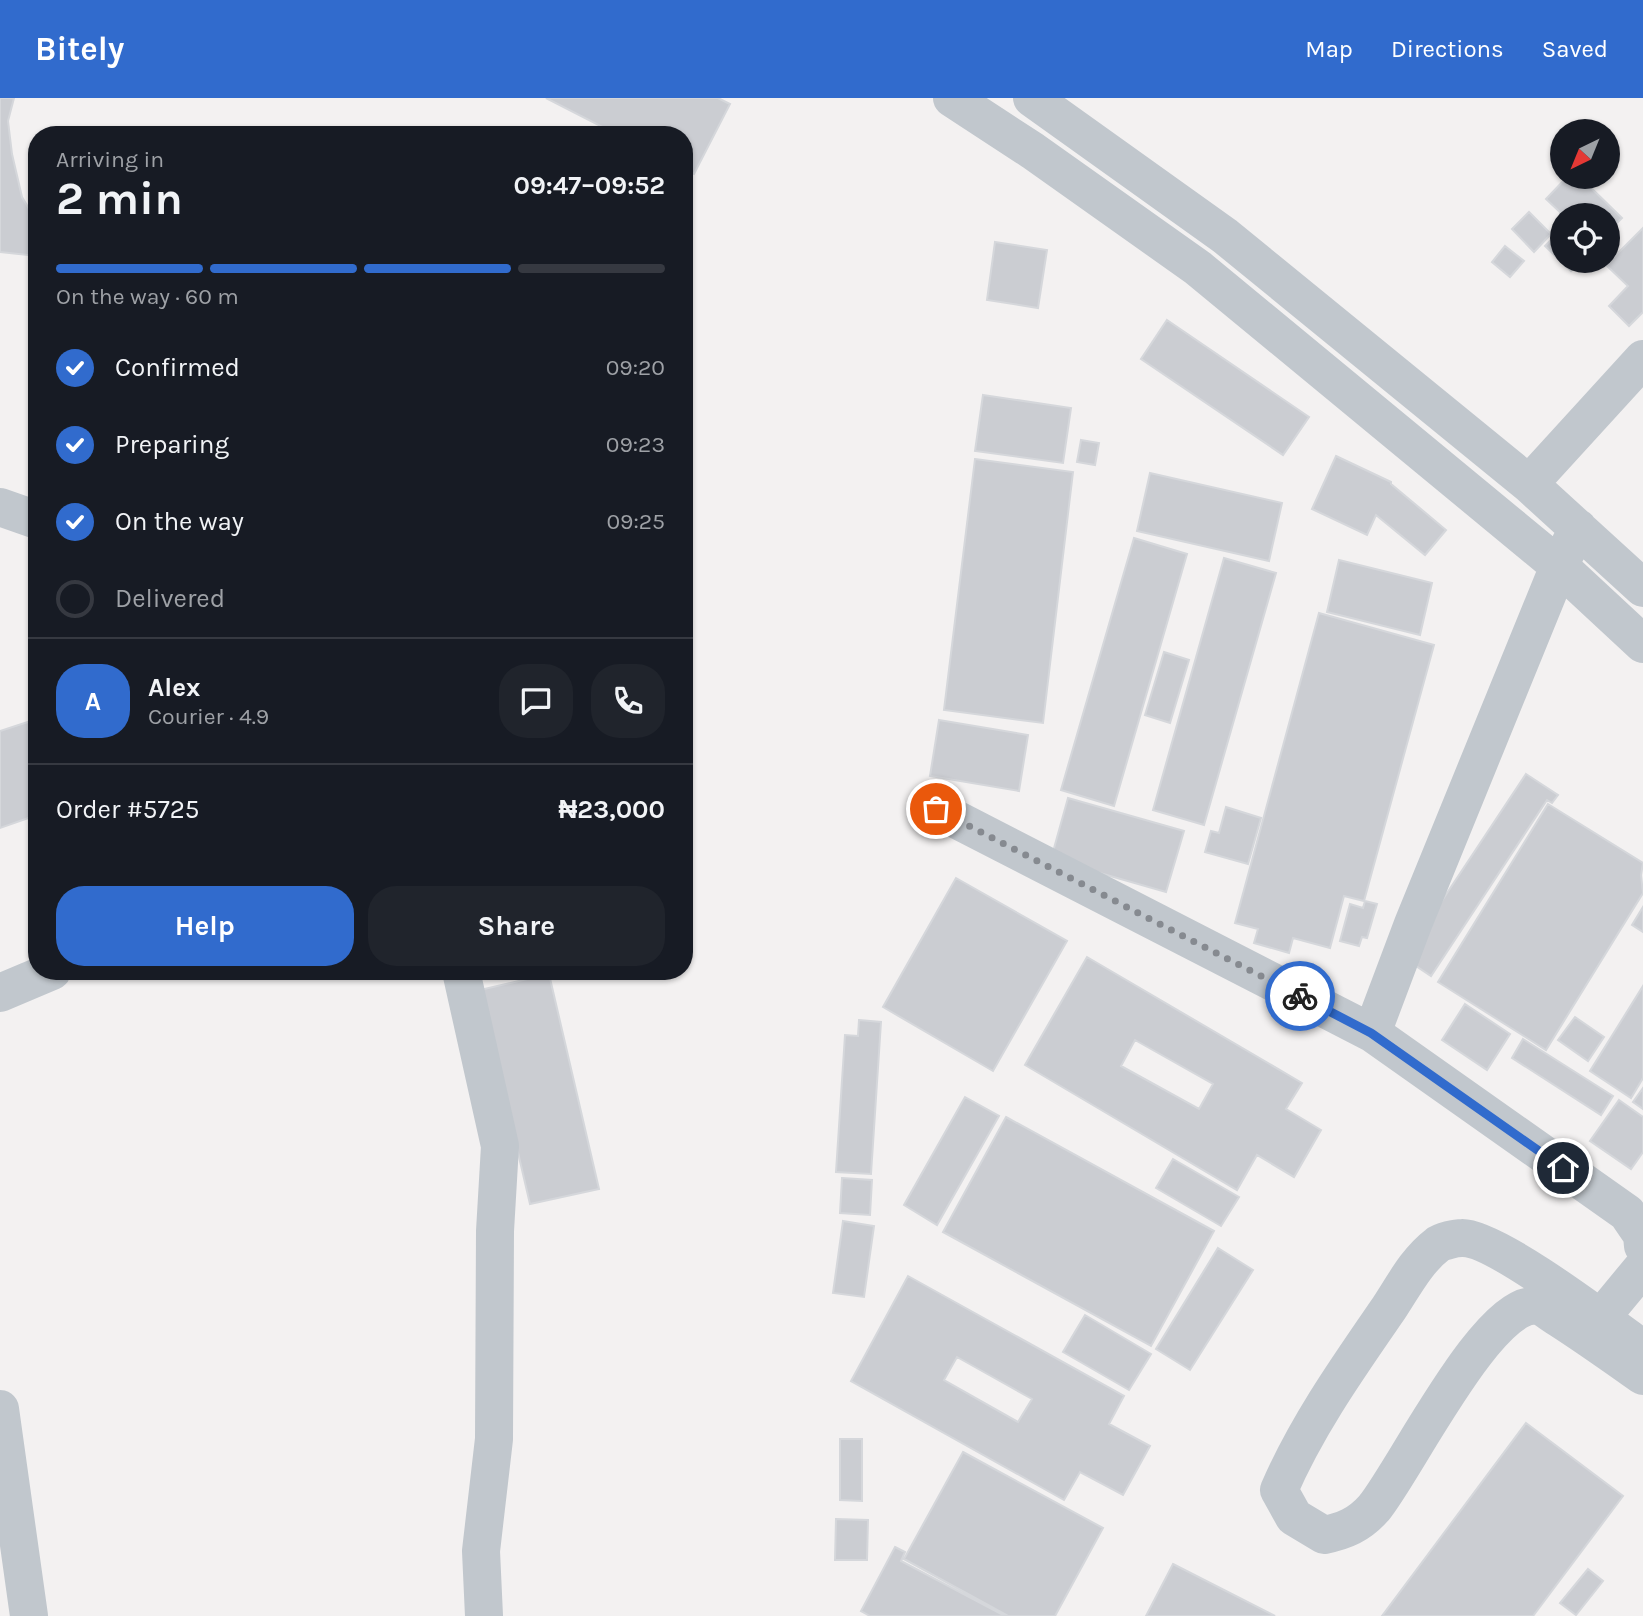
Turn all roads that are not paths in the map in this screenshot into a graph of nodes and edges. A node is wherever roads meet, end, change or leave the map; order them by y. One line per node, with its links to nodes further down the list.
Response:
1 (1032, 98): 4 (street)
2 (974, 104): 8 (street)
3 (1643, 359): 4 (street)
4 (1529, 484): 7 (street)
5 (0, 507): 6 (street)
6 (28, 517)
7 (1577, 528): 8 (street); 9 (street)
8 (1559, 566): 10 (street); 15 (street)
9 (1643, 588)
10 (1643, 644)
11 (936, 809): 15 (street)
12 (31, 980): 14 (street)
13 (463, 980): 24 (street)
14 (0, 993)
15 (1371, 1033): 16 (street)
16 (1643, 1235): 17 (street)
17 (1643, 1246)
18 (1643, 1267): 19 (street)
19 (1594, 1328): 19 (street); 20 (street); 21 (street)
20 (1643, 1349)
21 (1643, 1376)
22 (0, 1409): 23 (street)
23 (29, 1616)
24 (484, 1616)

